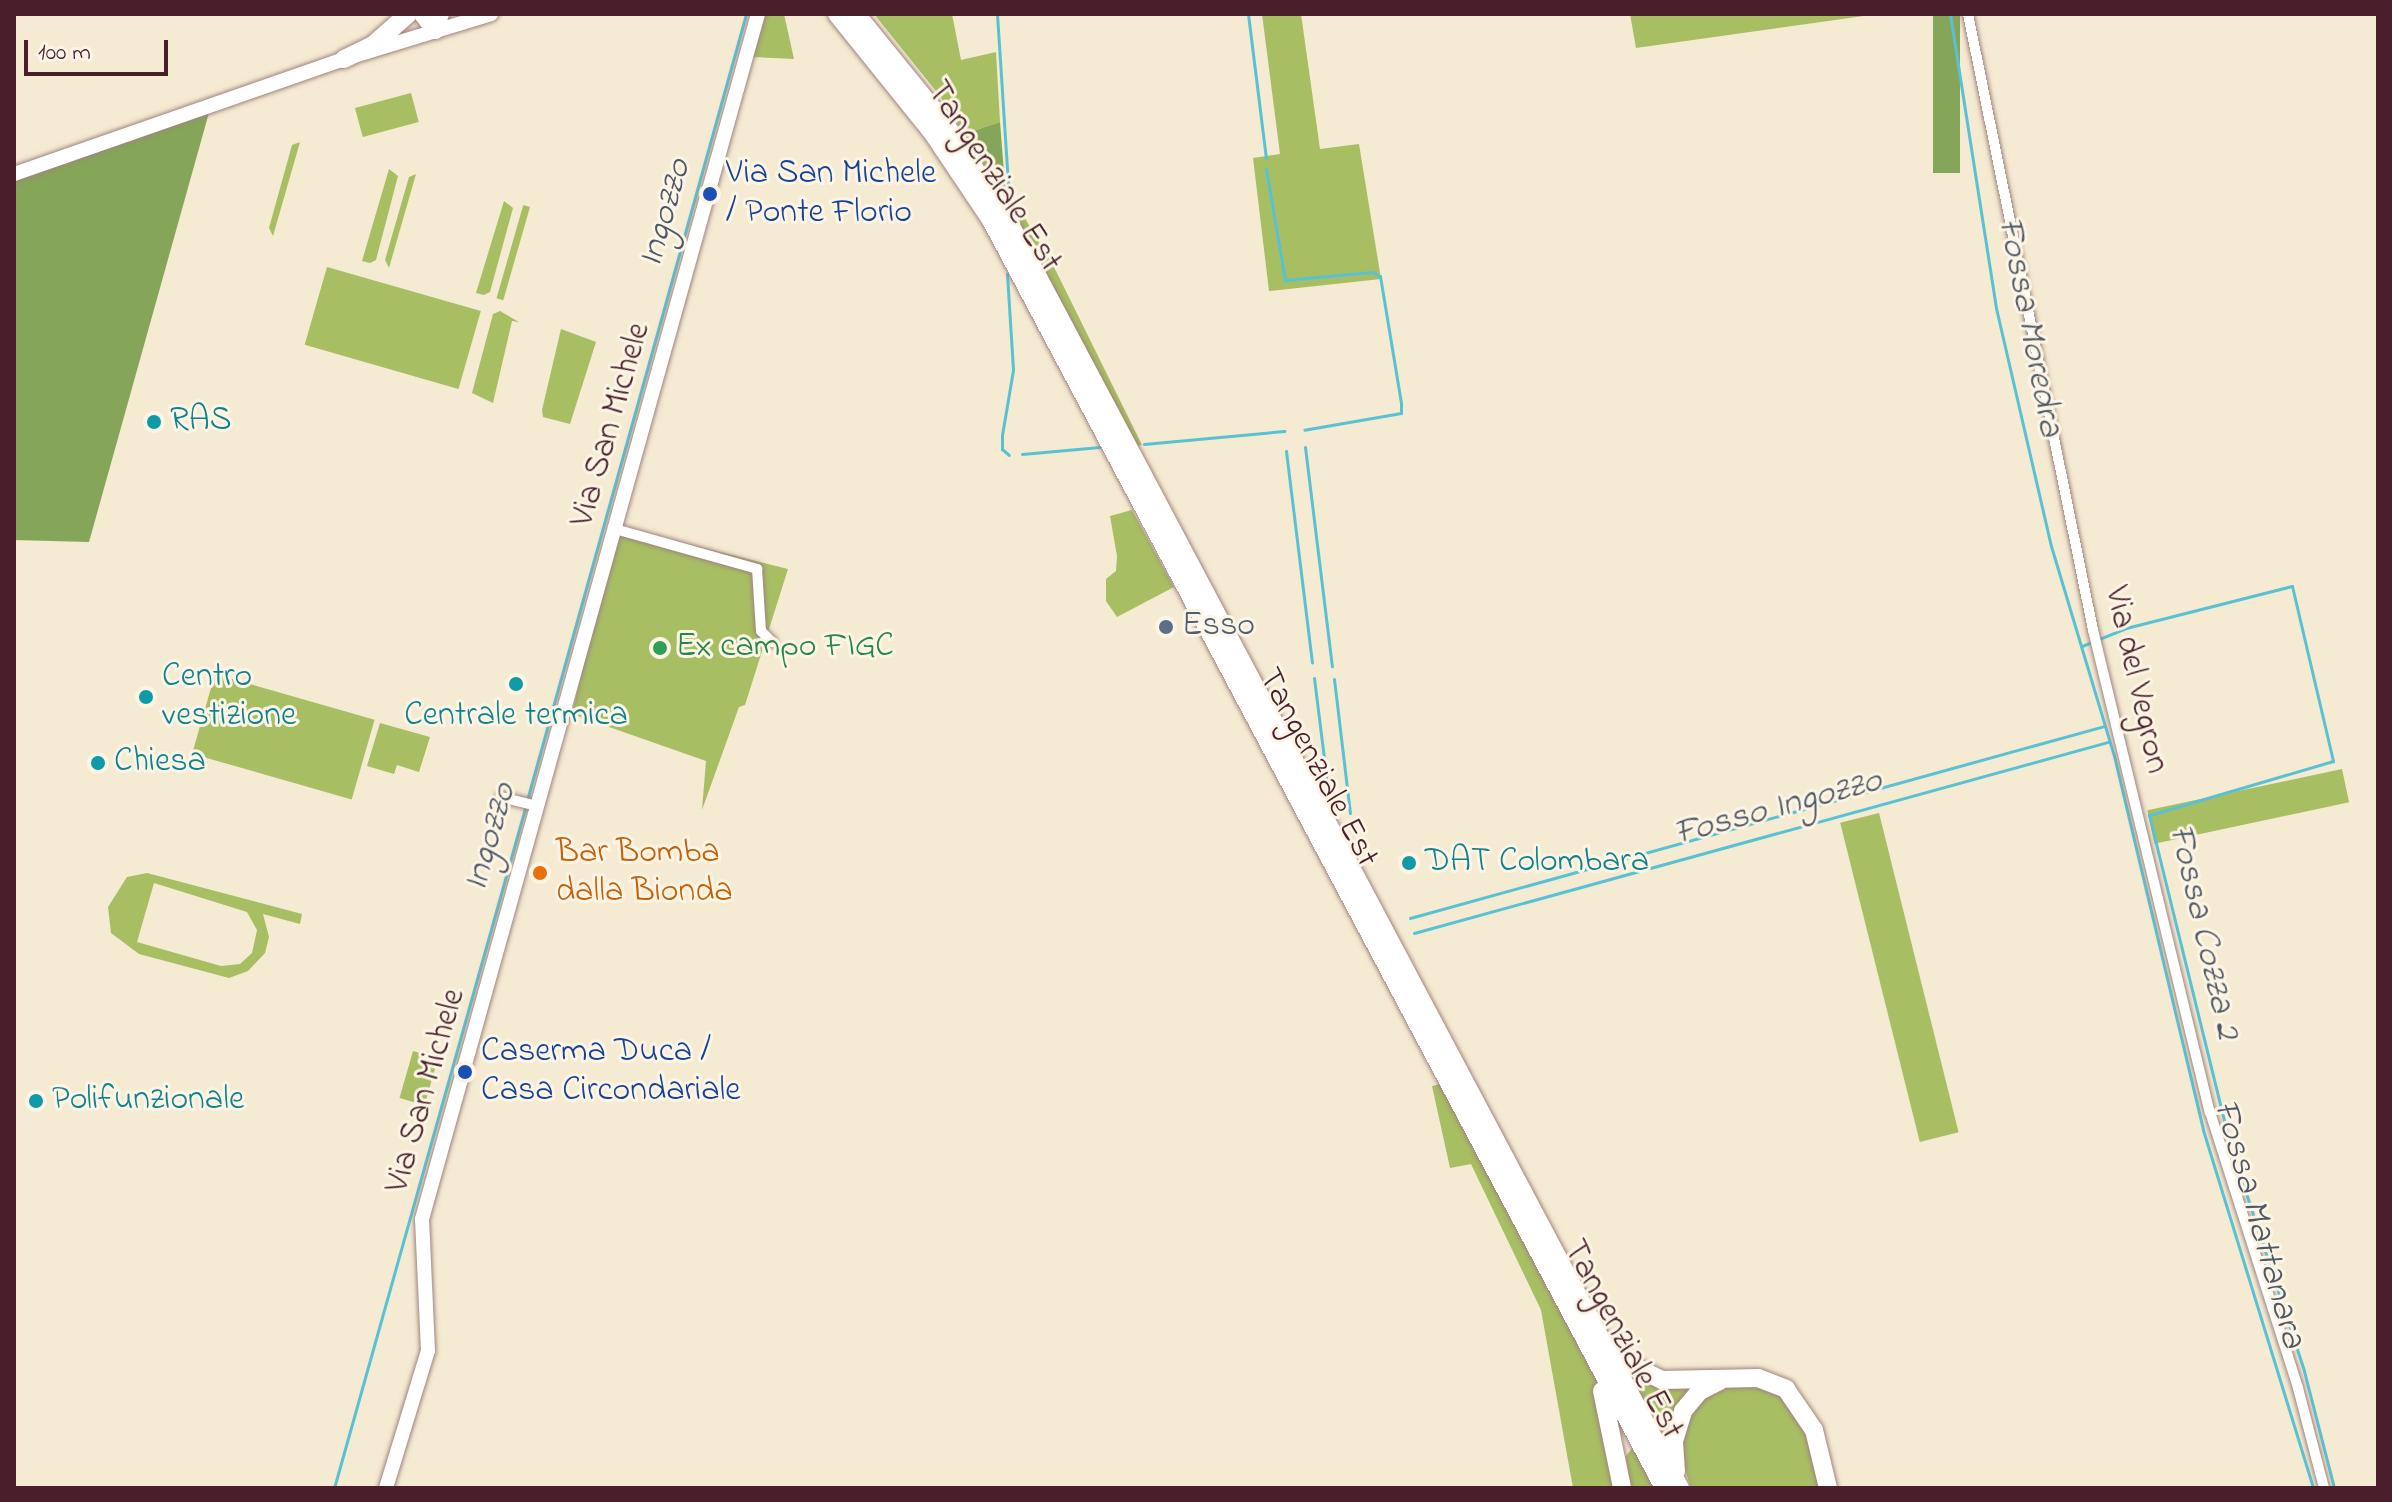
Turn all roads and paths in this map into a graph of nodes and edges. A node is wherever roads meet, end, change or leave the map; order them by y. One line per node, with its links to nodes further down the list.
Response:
1 (408, 14): 9 (highway)
2 (423, 14): 8 (highway)
3 (491, 14): 8 (street)
4 (758, 14): 11 (street, Via San Michele)
5 (837, 14): 16 (highway, Tangenziale Est)
6 (856, 14): 15 (highway, Tangenziale Est)
7 (1968, 14): 22 (street, Via del Vegron)
8 (438, 22): 9 (street)
9 (344, 59): 10 (street)
10 (14, 174)
11 (615, 529): 12 (street); 14 (street, Via San Michele)
12 (772, 642)
13 (501, 797): 14 (street)
14 (535, 806): 19 (street, Via San Michele)
15 (1574, 1287): 17 (highway); 18 (highway, Tangenziale Est)
16 (1575, 1321): 18 (highway, Tangenziale Est); 20 (highway)
17 (1725, 1379): 18 (highway); 21 (highway)
18 (1674, 1486)
19 (386, 1488)
20 (1622, 1488)
21 (1828, 1488)
22 (2324, 1488)

